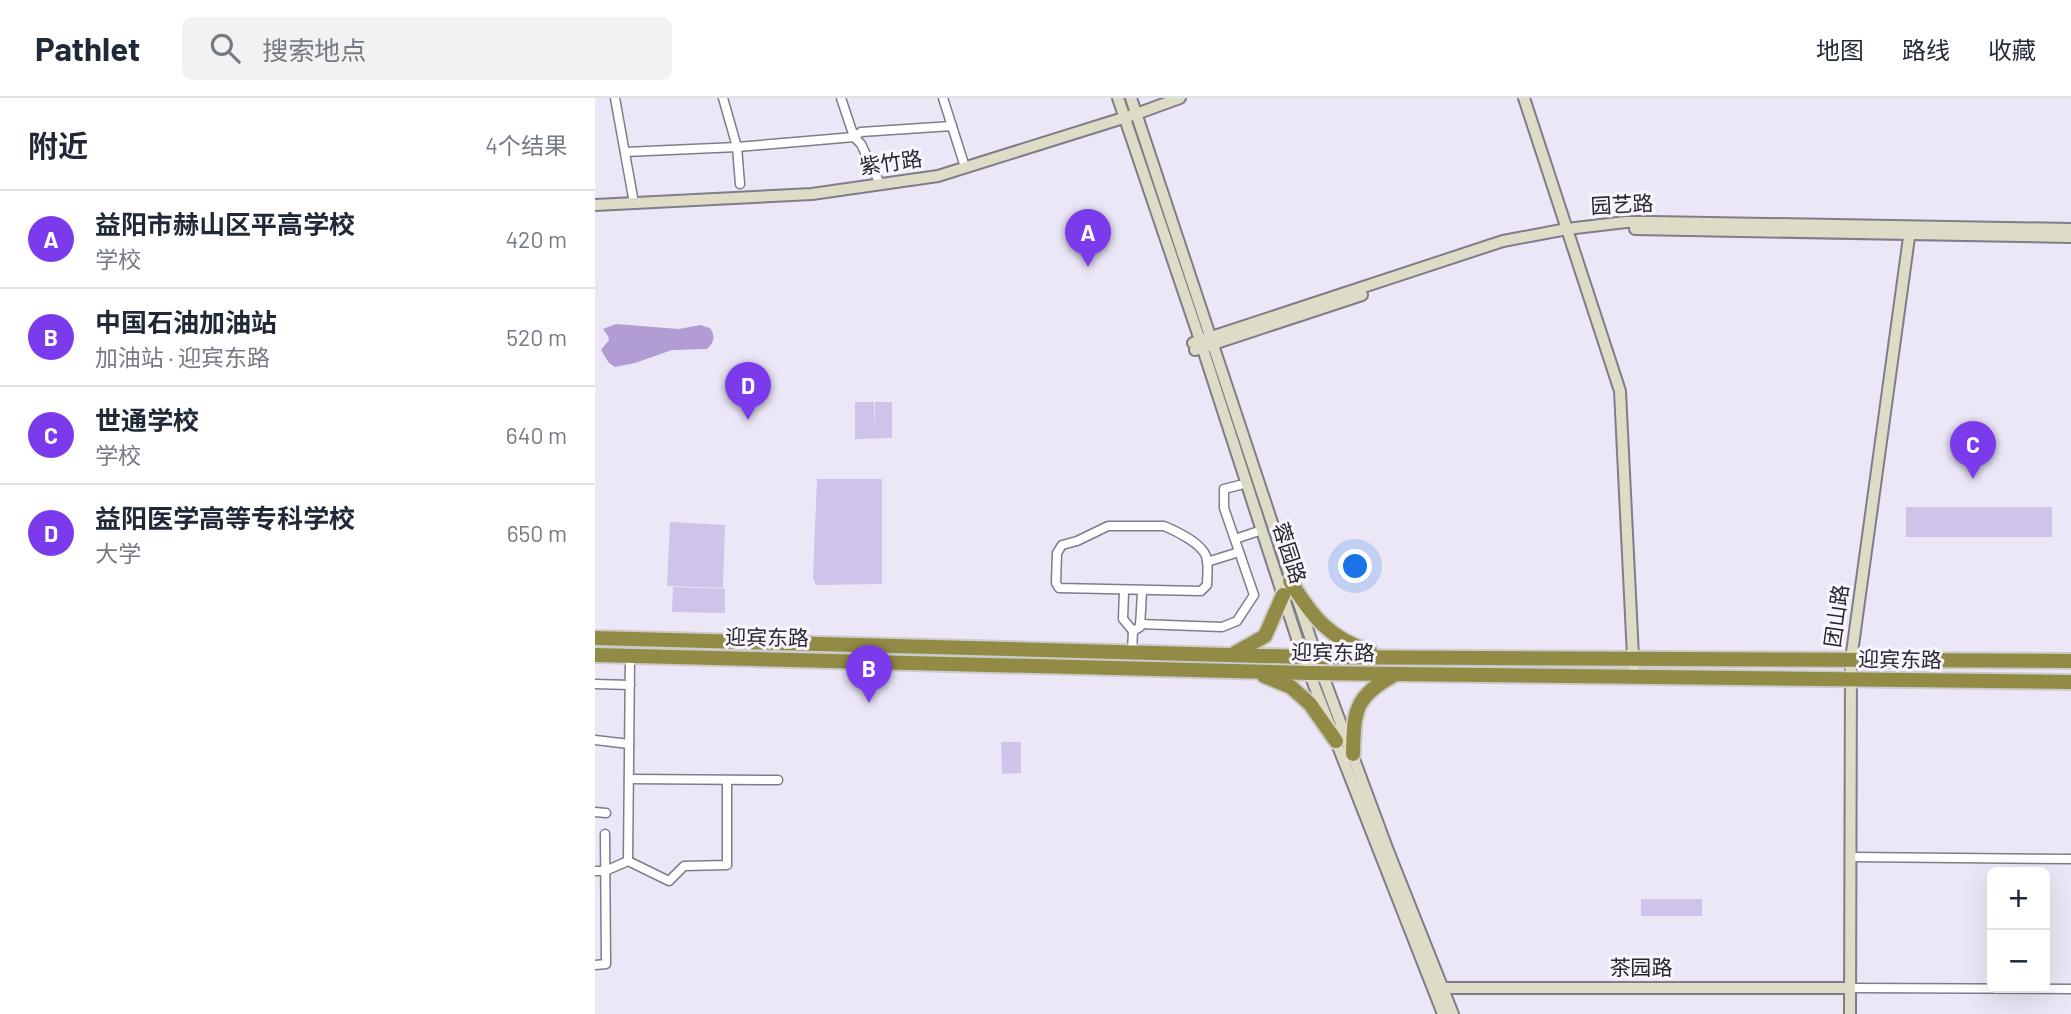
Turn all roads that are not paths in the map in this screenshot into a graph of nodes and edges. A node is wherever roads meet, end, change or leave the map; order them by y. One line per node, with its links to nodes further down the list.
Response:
1 (615, 98): 14 (street)
2 (723, 98): 13 (street)
3 (841, 98): 12 (street)
4 (943, 98): 11 (street)
5 (1118, 98): 10 (street, 蓉园路)
6 (1131, 98): 9 (street, 蓉园路)
7 (1180, 98): 9 (street, 紫竹路)
8 (1524, 98): 22 (street)
9 (1136, 114): 10 (street, 紫竹路); 24 (street, 蓉园路)
10 (1124, 118): 15 (street, 紫竹路); 24 (street, 蓉园路)
11 (952, 125): 12 (street); 15 (street)
12 (854, 137): 13 (street); 17 (street)
13 (737, 147): 14 (street); 16 (street)
14 (625, 152): 18 (street)
15 (965, 167): 17 (street, 紫竹路)
16 (740, 184)
17 (880, 184): 18 (street, 紫竹路)
18 (634, 203): 19 (street, 紫竹路)
19 (595, 205)
20 (2071, 229): 21 (street, 园艺路)
21 (1910, 230): 22 (street, 园艺路); 23 (street, 园艺路); 46 (street, 团山路)
22 (1568, 232): 24 (street, 园艺路); 45 (street)
23 (2071, 237)
24 (1202, 343): 30 (street, 蓉园路); 33 (street, 蓉园路)
25 (1240, 485): 27 (street)
26 (1256, 532): 27 (street)
27 (1235, 539): 28 (street)
28 (1239, 552): 29 (street); 34 (street)
29 (1207, 562): 31 (street); 32 (street)
30 (1290, 581): 43 (street, 蓉园路); 44 (highway)
31 (1124, 591): 32 (street); 35 (street)
32 (1142, 592): 34 (street)
33 (1283, 595): 40 (highway); 43 (street, 蓉园路)
34 (1140, 624): 35 (street)
35 (1133, 631): 38 (street)
36 (595, 638): 37 (highway, 迎宾东路)
37 (916, 646): 38 (highway, 迎宾东路); 48 (highway)
38 (1132, 651): 39 (highway, 迎宾东路)
39 (1217, 654): 40 (highway, 迎宾东路); 49 (highway)
40 (1233, 654): 43 (highway, 迎宾东路)
41 (595, 655): 42 (highway, 迎宾东路)
42 (630, 656): 48 (highway, 迎宾东路); 57 (street)
43 (1310, 656): 44 (highway, 迎宾东路); 51 (street, 蓉园路)
44 (1394, 657): 45 (highway, 迎宾东路); 52 (highway)
45 (1634, 659): 46 (highway, 迎宾东路); 53 (street)
46 (1851, 660): 47 (highway, 迎宾东路); 54 (street, 团山路)
47 (2071, 661)
48 (916, 663): 49 (highway, 迎宾东路)
49 (1217, 671): 50 (highway, 迎宾东路)
50 (1253, 672): 51 (highway, 迎宾东路); 59 (highway)
51 (1315, 673): 52 (highway, 迎宾东路); 59 (street, 蓉园路); 61 (street, 蓉园路)
52 (1397, 675): 53 (highway, 迎宾东路); 61 (highway)
53 (1634, 677): 54 (highway, 迎宾东路)
54 (1852, 680): 55 (highway, 迎宾东路); 68 (street, 团山路)
55 (2071, 682)
56 (595, 684): 57 (street)
57 (630, 685): 60 (street)
58 (595, 740): 60 (street)
59 (1336, 741): 76 (street, 蓉园路)
60 (629, 744): 62 (street)
61 (1353, 754): 76 (street, 蓉园路)
62 (629, 779): 63 (street); 70 (street)
63 (727, 780): 64 (street); 70 (street)
64 (778, 780)
65 (595, 812): 66 (street)
66 (606, 813)
67 (605, 834): 72 (street)
68 (1851, 857): 69 (street); 77 (street, 团山路)
69 (2071, 859)
70 (628, 861): 72 (street)
71 (595, 871): 72 (street)
72 (605, 871): 74 (street)
73 (595, 895): 74 (street)
74 (605, 895): 75 (street)
75 (595, 965)
76 (1439, 988): 77 (street, 茶园路); 79 (street, 蓉园路); 80 (street, 蓉园路)
77 (1850, 988): 78 (street); 81 (street, 团山路)
78 (2071, 989)
79 (1443, 1014)
80 (1453, 1014)
81 (1850, 1014)

